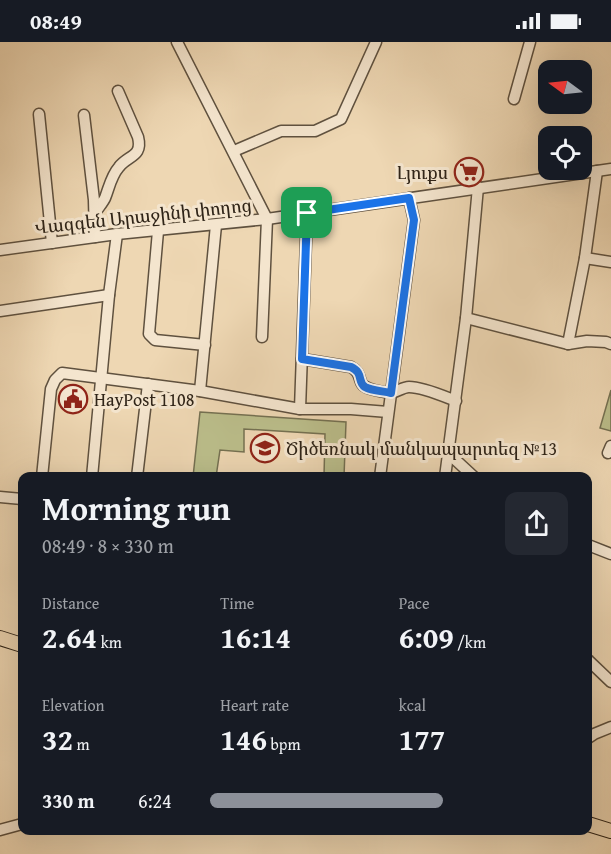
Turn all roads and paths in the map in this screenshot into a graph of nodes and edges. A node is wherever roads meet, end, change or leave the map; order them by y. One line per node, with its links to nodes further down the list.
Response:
1 (177, 42): 8 (street)
2 (376, 42): 8 (street)
3 (530, 42): 5 (street)
4 (118, 91): 14 (street)
5 (514, 99)
6 (39, 114): 20 (street)
7 (84, 114): 14 (street)
8 (234, 151): 15 (street)
9 (611, 169): 10 (street, Վազգեն Արաջինի փողոց)
10 (597, 171): 11 (street, Վազգեն Արաջինի փողոց); 22 (street)
11 (478, 187): 12 (street, Վազգեն Արաջինի փողոց); 26 (street)
12 (409, 198): 13 (street, Վազգեն Արաջինի փողոց); 35 (street)
13 (307, 213): 15 (street, Վազգեն Արաջինի փողոց); 31 (street)
14 (94, 215): 19 (street)
15 (267, 219): 16 (street, Վազգեն Արաջինի փողոց); 27 (street)
16 (216, 225): 17 (street, Վազգեն Արաջինի փողոց); 30 (street)
17 (158, 231): 18 (street, Վազգեն Արաջինի փողոց); 30 (street)
18 (117, 234): 19 (street, Վազգեն Արաջինի փողոց); 24 (street)
19 (95, 237): 20 (street, Վազգեն Արաջինի փողոց)
20 (52, 243): 21 (street, Վազգեն Արաջինի փողոց)
21 (0, 250)
22 (585, 258): 23 (street); 28 (street)
23 (611, 262)
24 (109, 295): 25 (street); 32 (street)
25 (0, 311)
26 (466, 318): 28 (street); 36 (street)
27 (262, 337)
28 (568, 344): 29 (street)
29 (611, 344)
30 (205, 345): 34 (street)
31 (302, 359): 35 (street); 37 (street)
32 (102, 377): 33 (street); 40 (street); 41 (street)
33 (148, 384): 34 (street); 42 (street)
34 (200, 392): 37 (street)
35 (391, 393): 36 (street); 38 (street)
36 (456, 401): 39 (street)
37 (300, 409): 38 (street)
38 (388, 412): 43 (street)
39 (448, 453): 44 (street); 45 (street)
40 (43, 472)
41 (92, 472)
42 (138, 472)
43 (381, 472)
44 (446, 472)
45 (469, 472)
46 (0, 496): 47 (street)
47 (18, 498)
48 (592, 547): 49 (street)
49 (611, 554)
50 (0, 638): 51 (main road)
51 (18, 641)
52 (592, 664): 53 (street)
53 (611, 682)
54 (611, 727): 55 (street)
55 (592, 735)
56 (18, 825): 58 (street)
57 (592, 825): 59 (main road)
58 (0, 830)
59 (611, 831)

